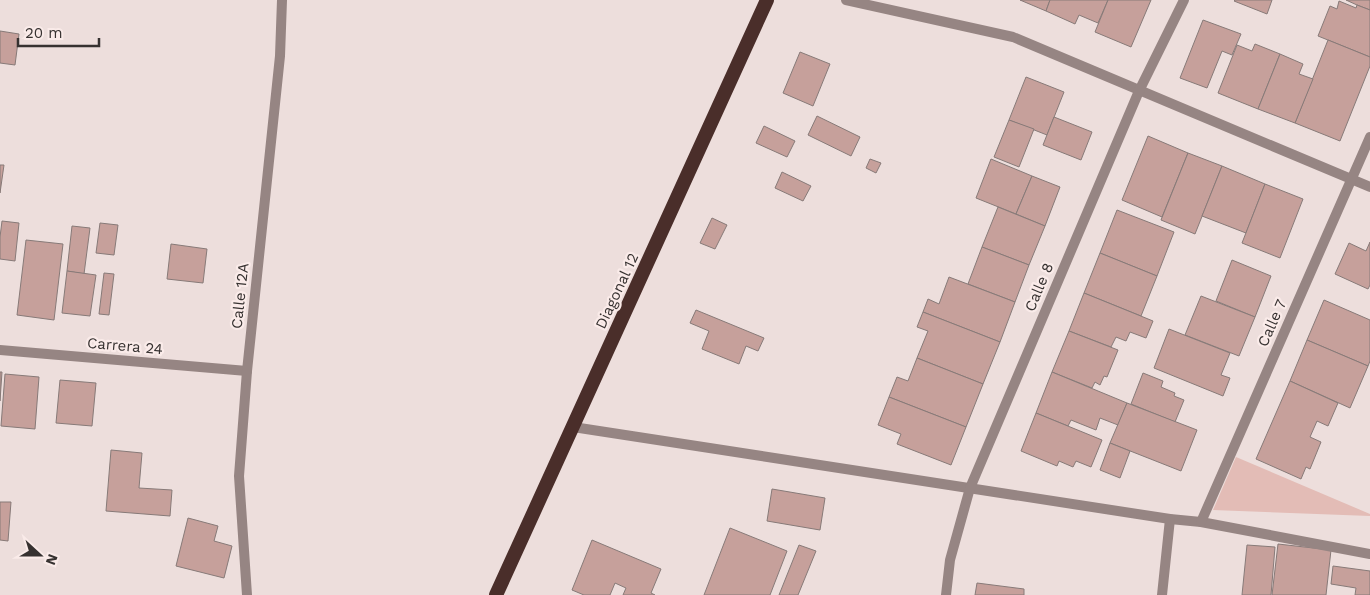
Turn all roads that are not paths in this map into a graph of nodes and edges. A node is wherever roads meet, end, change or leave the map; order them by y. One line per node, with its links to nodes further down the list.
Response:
1 (282, 0): 10 (street, Calle 12A)
2 (767, 0): 11 (highway, Diagonal 12)
3 (846, 0): 5 (street)
4 (1184, 0): 5 (street, Calle 8)
5 (1140, 91): 7 (street); 12 (street, Calle 8)
6 (1370, 137): 7 (street, Calle 7)
7 (1351, 180): 8 (street); 14 (street, Calle 7)
8 (1370, 187)
9 (0, 350): 10 (street, Carrera 24)
10 (247, 372): 16 (street, Calle 12A)
11 (573, 427): 12 (street); 17 (highway, Diagonal 12)
12 (970, 488): 13 (street); 18 (street, Calle 8)
13 (1170, 519): 14 (street); 19 (street)
14 (1201, 522): 15 (street)
15 (1370, 554)
16 (247, 595)
17 (496, 595)
18 (946, 595)
19 (1162, 595)

